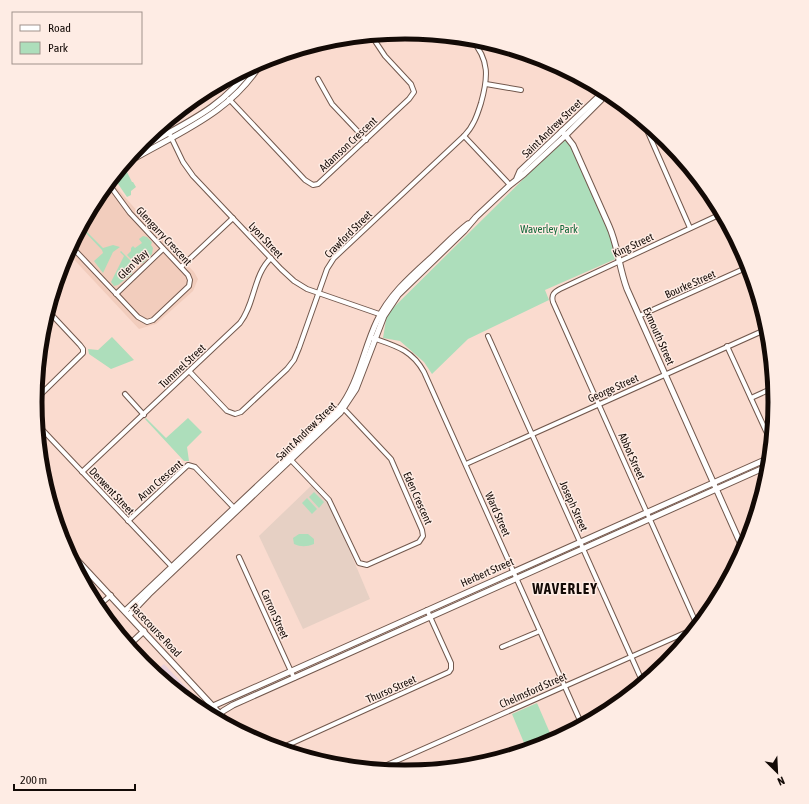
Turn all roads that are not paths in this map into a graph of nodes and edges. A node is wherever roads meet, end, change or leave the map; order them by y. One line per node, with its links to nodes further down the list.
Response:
1 (375, 41): 14 (street, Adamson Crescent)
2 (476, 46): 6 (street, Crawford Street)
3 (256, 71): 9 (street)
4 (245, 76): 9 (street)
5 (318, 79): 14 (street)
6 (486, 84): 7 (street); 13 (street, Crawford Street)
7 (521, 90)
8 (600, 96): 10 (street, Saint Andrew Street)
9 (228, 98): 12 (street); 14 (street, Adamson Crescent)
10 (564, 133): 17 (street, Saint Andrew Street); 25 (street, Exmouth Street)
11 (648, 133): 21 (street)
12 (170, 136): 15 (street); 16 (street); 20 (street, Lyon Street)
13 (464, 136): 17 (street); 28 (street, Crawford Street)
14 (366, 140)
15 (147, 146)
16 (139, 155)
17 (510, 185): 31 (street, Saint Andrew Street)
18 (112, 188): 22 (street, Glengarry Crescent)
19 (716, 216): 21 (street, King Street)
20 (233, 218): 24 (street, Lyon Street); 26 (street)
21 (690, 228): 25 (street, King Street)
22 (163, 248): 26 (street, Glengarry Crescent); 29 (street, Glen Way)
23 (75, 250): 29 (street, Glengarry Crescent)
24 (271, 258): 28 (street, Lyon Street); 38 (street, Tummel Street)
25 (619, 261): 30 (street, King Street); 33 (street, Exmouth Street)
26 (181, 267): 29 (street, Glengarry Crescent)
27 (742, 270): 33 (street, Bourke Street)
28 (318, 293): 31 (street, Lyon Street); 38 (street, Crawford Street)
29 (116, 294)
30 (552, 294): 44 (street, Abbot Street)
31 (382, 315): 36 (street, Saint Andrew Street)
32 (52, 316): 41 (street)
33 (639, 316): 39 (street, Exmouth Street)
34 (761, 332): 37 (street, George Street)
35 (488, 336): 49 (street, Joseph Street)
36 (372, 338): 45 (street, Saint Andrew Street); 52 (street, Ward Street)
37 (727, 346): 39 (street, George Street); 43 (street)
38 (190, 372): 46 (street, Tummel Street)
39 (665, 374): 44 (street, George Street); 55 (street, Exmouth Street)
40 (768, 390): 43 (street)
41 (42, 393)
42 (125, 394): 46 (street)
43 (751, 398): 48 (street)
44 (599, 404): 49 (street, George Street); 58 (street, Abbot Street)
45 (342, 408): 50 (street, Saint Andrew Street); 50 (street, Eden Crescent)
46 (144, 415): 54 (street, Tummel Street)
47 (43, 430): 54 (street, Derwent Street)
48 (766, 433)
49 (532, 434): 52 (street, George Street); 62 (street, Joseph Street)
50 (290, 458): 57 (street, Saint Andrew Street)
51 (763, 461): 55 (street, Herbert Street)
52 (466, 464): 67 (street, Ward Street)
53 (762, 469): 56 (street, Herbert Street)
54 (82, 472): 60 (street, Derwent Street)
55 (714, 482): 56 (street, Exmouth Street); 58 (street, Herbert Street)
56 (717, 489): 59 (street, Herbert Street); 61 (street, Exmouth Street)
57 (235, 510): 60 (street, Arun Crescent); 66 (street, Saint Andrew Street)
58 (647, 512): 59 (street, Abbot Street); 62 (street, Herbert Street)
59 (650, 519): 63 (street, Herbert Street); 74 (street, Abbot Street)
60 (128, 521): 66 (street, Derwent Street)
61 (740, 541)
62 (580, 542): 63 (street, Joseph Street); 67 (street, Herbert Street)
63 (583, 549): 68 (street, Herbert Street); 82 (street, Joseph Street)
64 (239, 556): 83 (street, Carron Street)
65 (78, 561): 69 (street, Racecourse Road)
66 (173, 568): 72 (street, Saint Andrew Street)
67 (514, 572): 68 (street, Ward Street); 71 (street, Herbert Street)
68 (516, 578): 73 (street, Herbert Street); 76 (street, Ward Street)
69 (111, 596): 70 (street); 72 (street, Racecourse Road)
70 (102, 603)
71 (427, 610): 73 (street, Thurso Street); 78 (street, Herbert Street)
72 (127, 613): 75 (street, Racecourse Road)
73 (430, 617): 81 (street, Herbert Street); 90 (street, Thurso Street)
74 (694, 620)
75 (144, 631): 79 (street); 87 (street, Racecourse Road)
76 (540, 631): 80 (street); 86 (street, Ward Street)
77 (684, 633): 82 (street, Chelmsford Street)
78 (358, 641): 81 (street); 83 (street, Herbert Street)
79 (133, 642)
80 (502, 647)
81 (361, 648): 84 (street, Herbert Street)
82 (631, 656): 85 (street, Joseph Street); 86 (street, Chelmsford Street)
83 (291, 671): 84 (street, Carron Street); 87 (street, Herbert Street)
84 (294, 678): 88 (street, Herbert Street)
85 (641, 678)
86 (565, 686): 89 (street, Ward Street); 91 (street, Chelmsford Street)
87 (213, 706): 88 (street, Racecourse Road)
88 (220, 714)
89 (580, 720)
90 (287, 745)
91 (389, 764)

